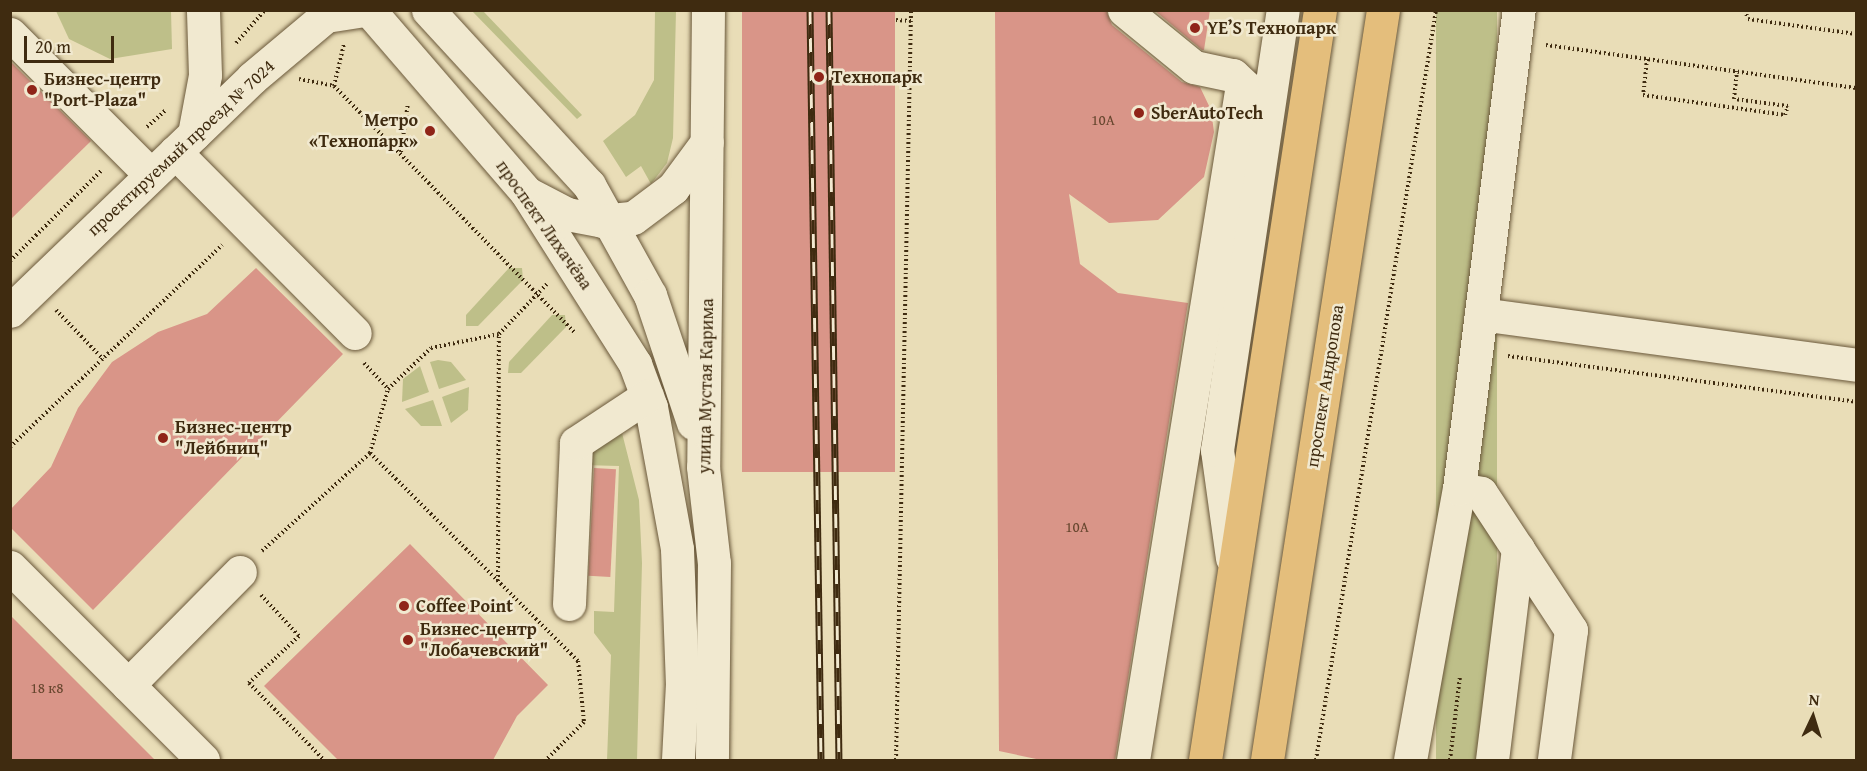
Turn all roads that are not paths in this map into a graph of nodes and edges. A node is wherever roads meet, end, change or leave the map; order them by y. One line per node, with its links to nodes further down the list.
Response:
1 (203, 10): 14 (street)
2 (367, 10): 14 (street, проектируемый проезд № 7024); 16 (street, проспект Лихачёва)
3 (428, 10): 17 (street)
4 (708, 10): 13 (street, улица Мустая Карима)
5 (1124, 10): 11 (street)
6 (1283, 10): 12 (street)
7 (1320, 10): 26 (main road)
8 (1383, 10): 36 (main road, проспект Андропова)
9 (1519, 10): 19 (street)
10 (10, 34): 15 (street)
11 (1242, 85): 12 (street); 34 (street)
12 (1271, 106): 26 (street)
13 (707, 142): 17 (street); 23 (street, улица Мустая Карима)
14 (184, 143): 15 (street, проектируемый проезд № 7024); 20 (street)
15 (151, 175): 18 (street, проектируемый проезд № 7024)
16 (525, 192): 17 (street); 22 (street, проспект Лихачёва)
17 (609, 220): 23 (street)
18 (10, 311)
19 (1481, 314): 21 (street); 24 (street)
20 (357, 346)
21 (1857, 365)
22 (647, 396): 29 (street); 32 (street, проспект Лихачёва)
23 (703, 467): 33 (street, улица Мустая Карима)
24 (1459, 489): 25 (street); 37 (street)
25 (1518, 549): 38 (street); 39 (street)
26 (1233, 564): 35 (main road)
27 (10, 567): 30 (street)
28 (240, 572): 30 (street)
29 (569, 604)
30 (128, 685): 31 (street)
31 (203, 760)
32 (678, 760)
33 (712, 760)
34 (1133, 760)
35 (1205, 760)
36 (1267, 760)
37 (1410, 760)
38 (1492, 760)
39 (1554, 760)

